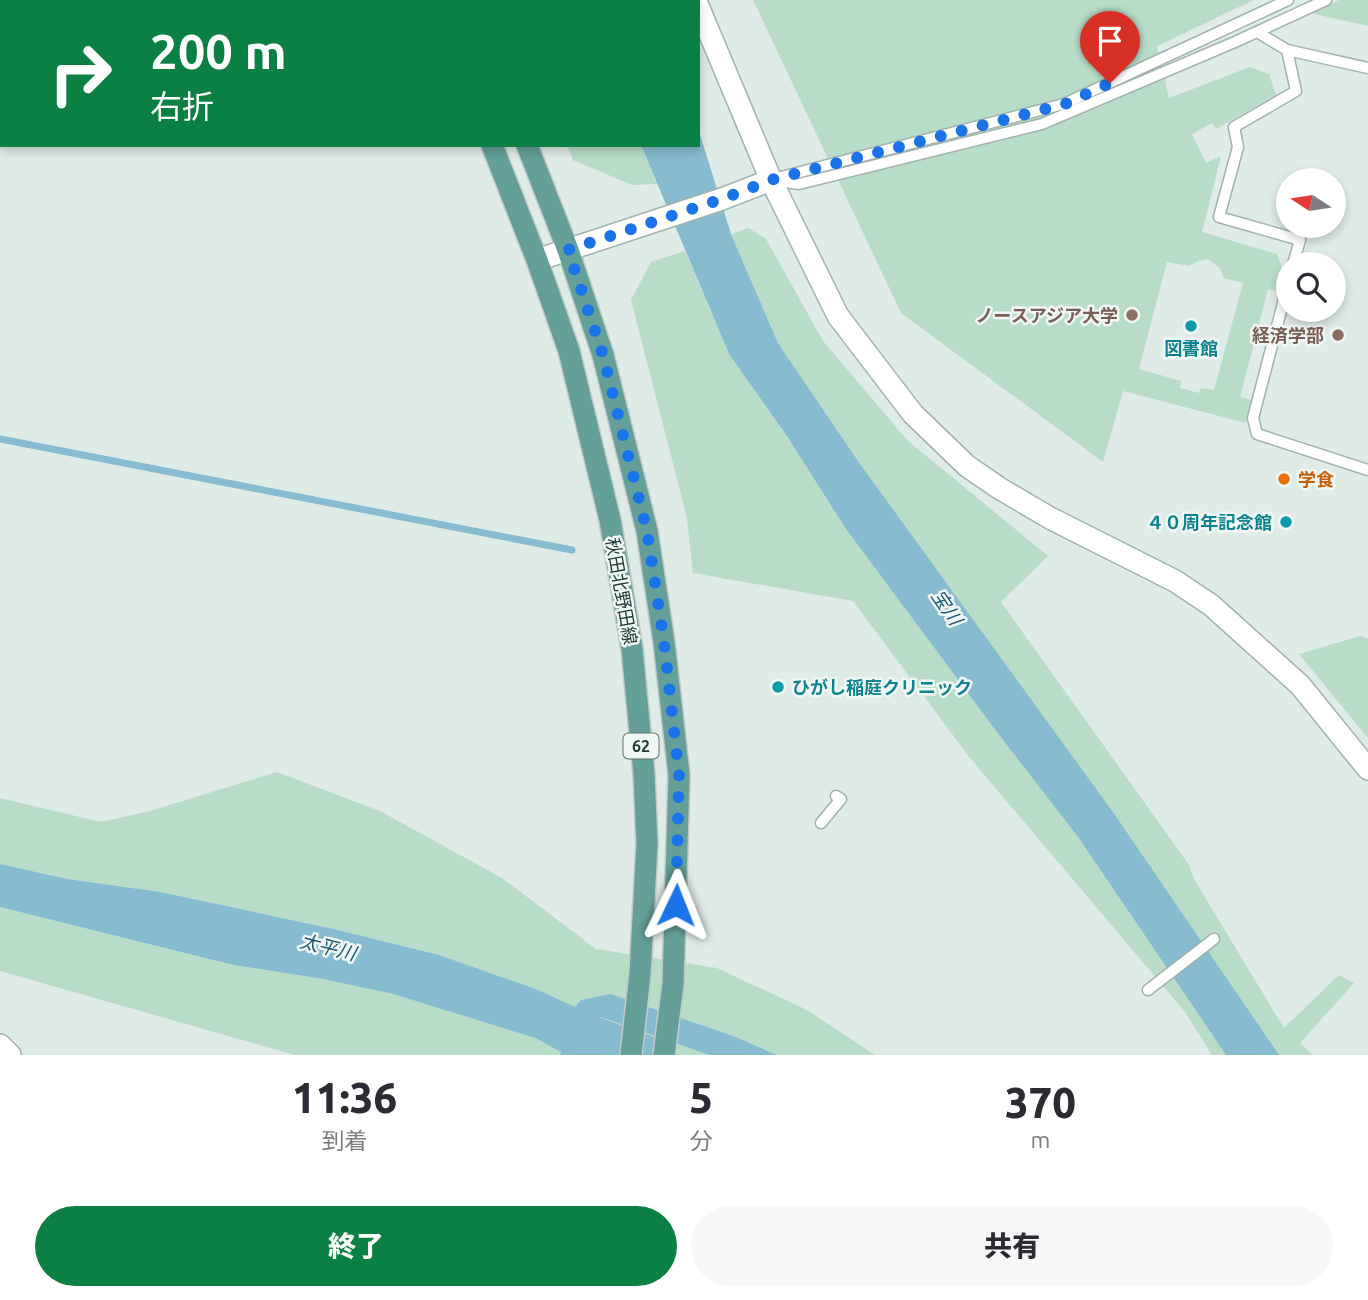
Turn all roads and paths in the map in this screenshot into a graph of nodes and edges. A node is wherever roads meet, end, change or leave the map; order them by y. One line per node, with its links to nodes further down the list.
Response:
1 (1288, 0): 9 (lane)
2 (1326, 0): 4 (lane)
3 (700, 9): 9 (street)
4 (1257, 32): 5 (lane); 9 (lane)
5 (1287, 50): 6 (lane); 11 (lane)
6 (1368, 68)
7 (493, 147): 12 (main road, 秋田北野田線 / 62)
8 (528, 147): 10 (main road, 秋田北野田線 / 62)
9 (771, 180): 10 (street); 15 (street)
10 (568, 250): 12 (street); 23 (main road, 秋田北野田線 / 62)
11 (1296, 252)
12 (537, 260): 22 (main road, 秋田北野田線 / 62)
13 (1278, 322): 14 (lane)
14 (1368, 470)
15 (1368, 769)
16 (836, 796): 17 (lane)
17 (821, 822)
18 (1214, 939): 19 (lane)
19 (1148, 990)
20 (0, 1045): 21 (street)
21 (11, 1055)
22 (631, 1055)
23 (664, 1055)

